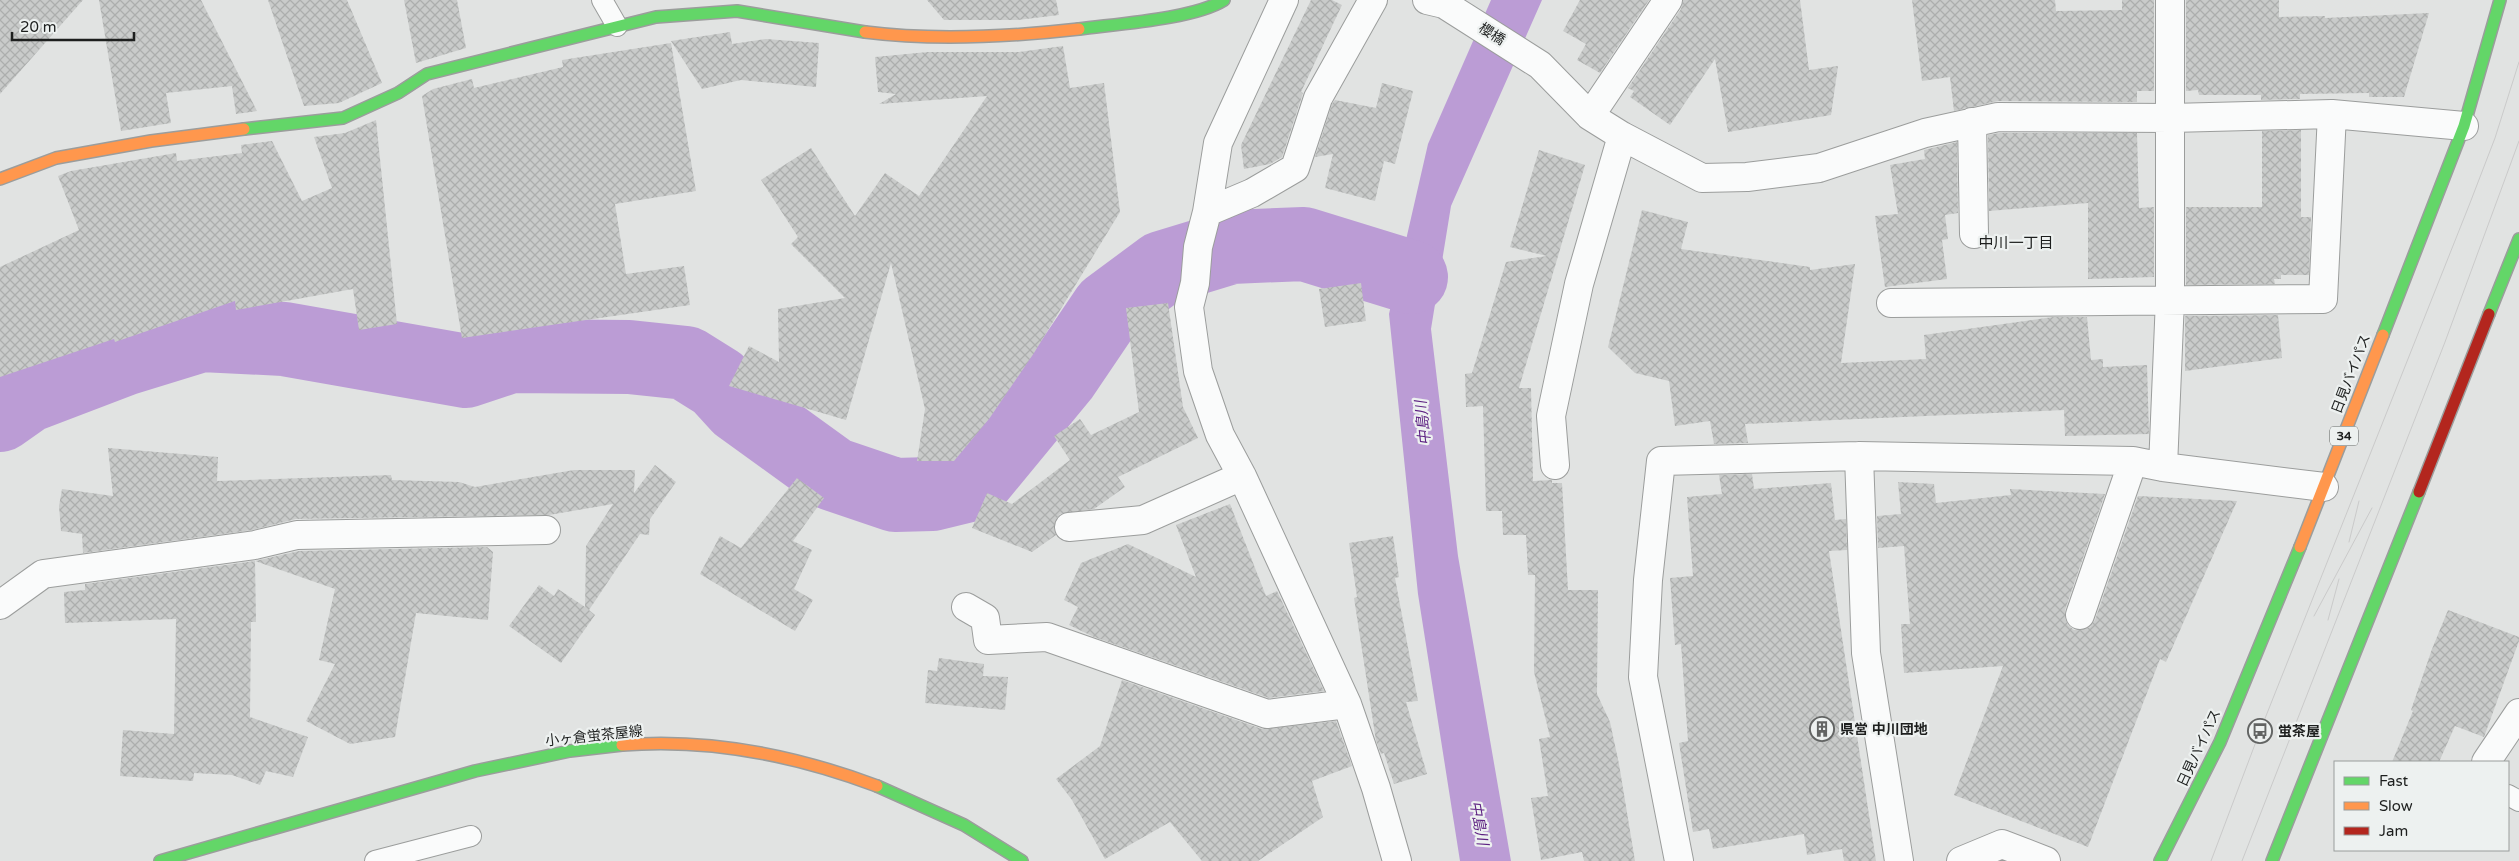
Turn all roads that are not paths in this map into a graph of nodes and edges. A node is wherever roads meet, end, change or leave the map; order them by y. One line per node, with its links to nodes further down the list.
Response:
1 (602, 0): 9 (lane)
2 (1224, 0): 9 (main road)
3 (1284, 0): 17 (street)
4 (1373, 0): 17 (street)
5 (1668, 0): 11 (street)
6 (2170, 0): 12 (street)
7 (2500, 0): 14 (main road, 日見バイパス / 34)
8 (1436, 2): 11 (street, 櫻橋)
9 (617, 26): 16 (main road)
10 (2332, 114): 12 (street, 櫻橋); 14 (street, 櫻橋); 20 (street)
11 (1590, 116): 15 (street, 櫻橋)
12 (2171, 118): 13 (street, 櫻橋); 20 (street)
13 (1972, 122): 15 (street, 櫻橋); 18 (street)
14 (2464, 126): 27 (main road, 日見バイパス / 34)
15 (1622, 136): 24 (street)
16 (0, 179)
17 (1207, 212): 26 (street)
18 (1974, 234)
19 (2519, 238): 46 (main road)
20 (2170, 299): 21 (street); 25 (street)
21 (1891, 303)
22 (1859, 456): 23 (street); 41 (street); 42 (street)
23 (2133, 461): 25 (street); 32 (street)
24 (1555, 465)
25 (2163, 467): 27 (street)
26 (1242, 476): 28 (street); 33 (street)
27 (2324, 487): 45 (main road, 日見バイパス / 34)
28 (1069, 527)
29 (546, 530): 30 (street)
30 (0, 605)
31 (966, 607): 33 (street)
32 (2080, 614)
33 (1347, 704): 40 (street)
34 (2519, 713): 35 (street)
35 (2487, 761)
36 (471, 836): 38 (lane)
37 (160, 861): 39 (main road, 小ヶ倉蛍茶屋線)
38 (375, 861)
39 (1022, 861)
40 (1398, 861)
41 (1679, 861)
42 (1899, 861)
43 (1961, 861): 44 (street)
44 (2046, 861)
45 (2160, 861)
46 (2272, 861)

